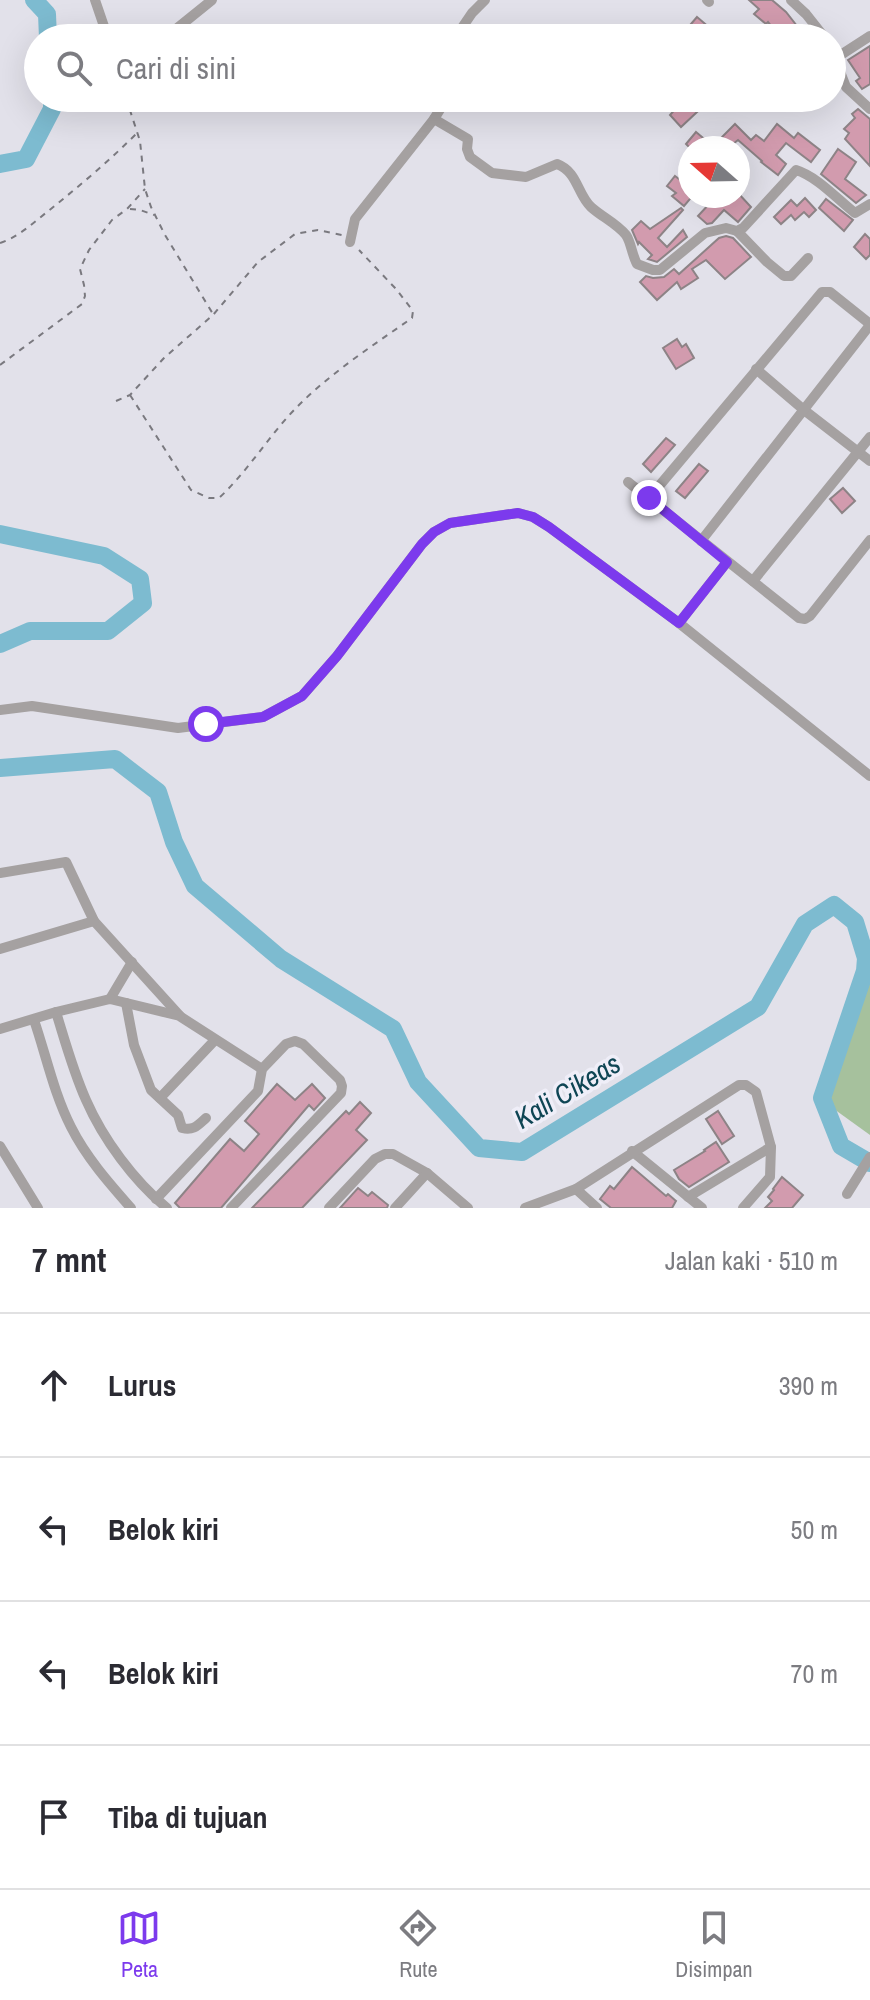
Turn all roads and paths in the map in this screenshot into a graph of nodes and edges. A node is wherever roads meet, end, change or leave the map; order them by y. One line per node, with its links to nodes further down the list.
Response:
1 (95, 0): 5 (street)
2 (212, 0): 6 (street)
3 (485, 0): 7 (street)
4 (791, 0): 8 (street)
5 (103, 24)
6 (182, 24)
7 (465, 24)
8 (814, 24)
9 (870, 36): 10 (street)
10 (846, 49)
11 (846, 87): 12 (street)
12 (870, 109)
13 (130, 112): 16 (path)
14 (438, 112): 15 (street)
15 (434, 119): 21 (street); 22 (street)
16 (137, 133): 17 (path); 23 (path)
17 (145, 189): 19 (path); 20 (path)
18 (870, 204): 21 (street)
19 (127, 209): 20 (path); 27 (path)
20 (155, 216): 25 (path)
21 (737, 231): 24 (street)
22 (350, 242): 25 (path); 29 (path)
23 (0, 243)
24 (808, 258)
25 (213, 315): 29 (path)
26 (870, 325): 28 (street); 31 (street)
27 (0, 365)
28 (756, 369): 31 (street); 36 (street)
29 (130, 395): 30 (path)
30 (116, 401)
31 (804, 410): 33 (street); 38 (street)
32 (870, 437): 33 (street)
33 (859, 452): 34 (street); 40 (street)
34 (870, 461)
35 (628, 482): 36 (street)
36 (649, 498): 38 (street)
37 (870, 540): 40 (street)
38 (701, 541): 39 (street)
39 (727, 562): 40 (street); 41 (street)
40 (753, 581)
41 (679, 623): 42 (street); 43 (street)
42 (0, 710)
43 (870, 776)
44 (0, 873): 45 (street)
45 (94, 921): 46 (street); 47 (street)
46 (0, 949)
47 (132, 962): 48 (street); 51 (street)
48 (110, 999): 49 (street); 50 (street)
49 (126, 1003): 51 (street); 56 (street)
50 (56, 1012): 52 (street); 66 (street)
51 (181, 1017): 54 (street)
52 (34, 1020): 53 (street); 69 (street)
53 (0, 1029)
54 (215, 1040): 55 (street); 56 (street)
55 (262, 1069): 66 (street); 71 (street)
56 (160, 1098): 57 (street)
57 (206, 1118)
58 (0, 1146): 68 (street)
59 (771, 1147): 60 (street); 65 (street); 77 (street)
60 (632, 1151): 63 (street); 65 (street)
61 (870, 1157): 64 (street)
62 (427, 1173): 67 (street); 72 (street); 73 (street)
63 (576, 1189): 74 (street); 75 (street)
64 (847, 1194)
65 (688, 1197): 76 (street)
66 (156, 1199): 70 (street)
67 (399, 1207)
68 (38, 1208)
69 (131, 1208)
70 (167, 1208)
71 (231, 1208)
72 (329, 1208)
73 (468, 1208)
74 (525, 1208)
75 (597, 1208)
76 (702, 1208)
77 (743, 1208)

